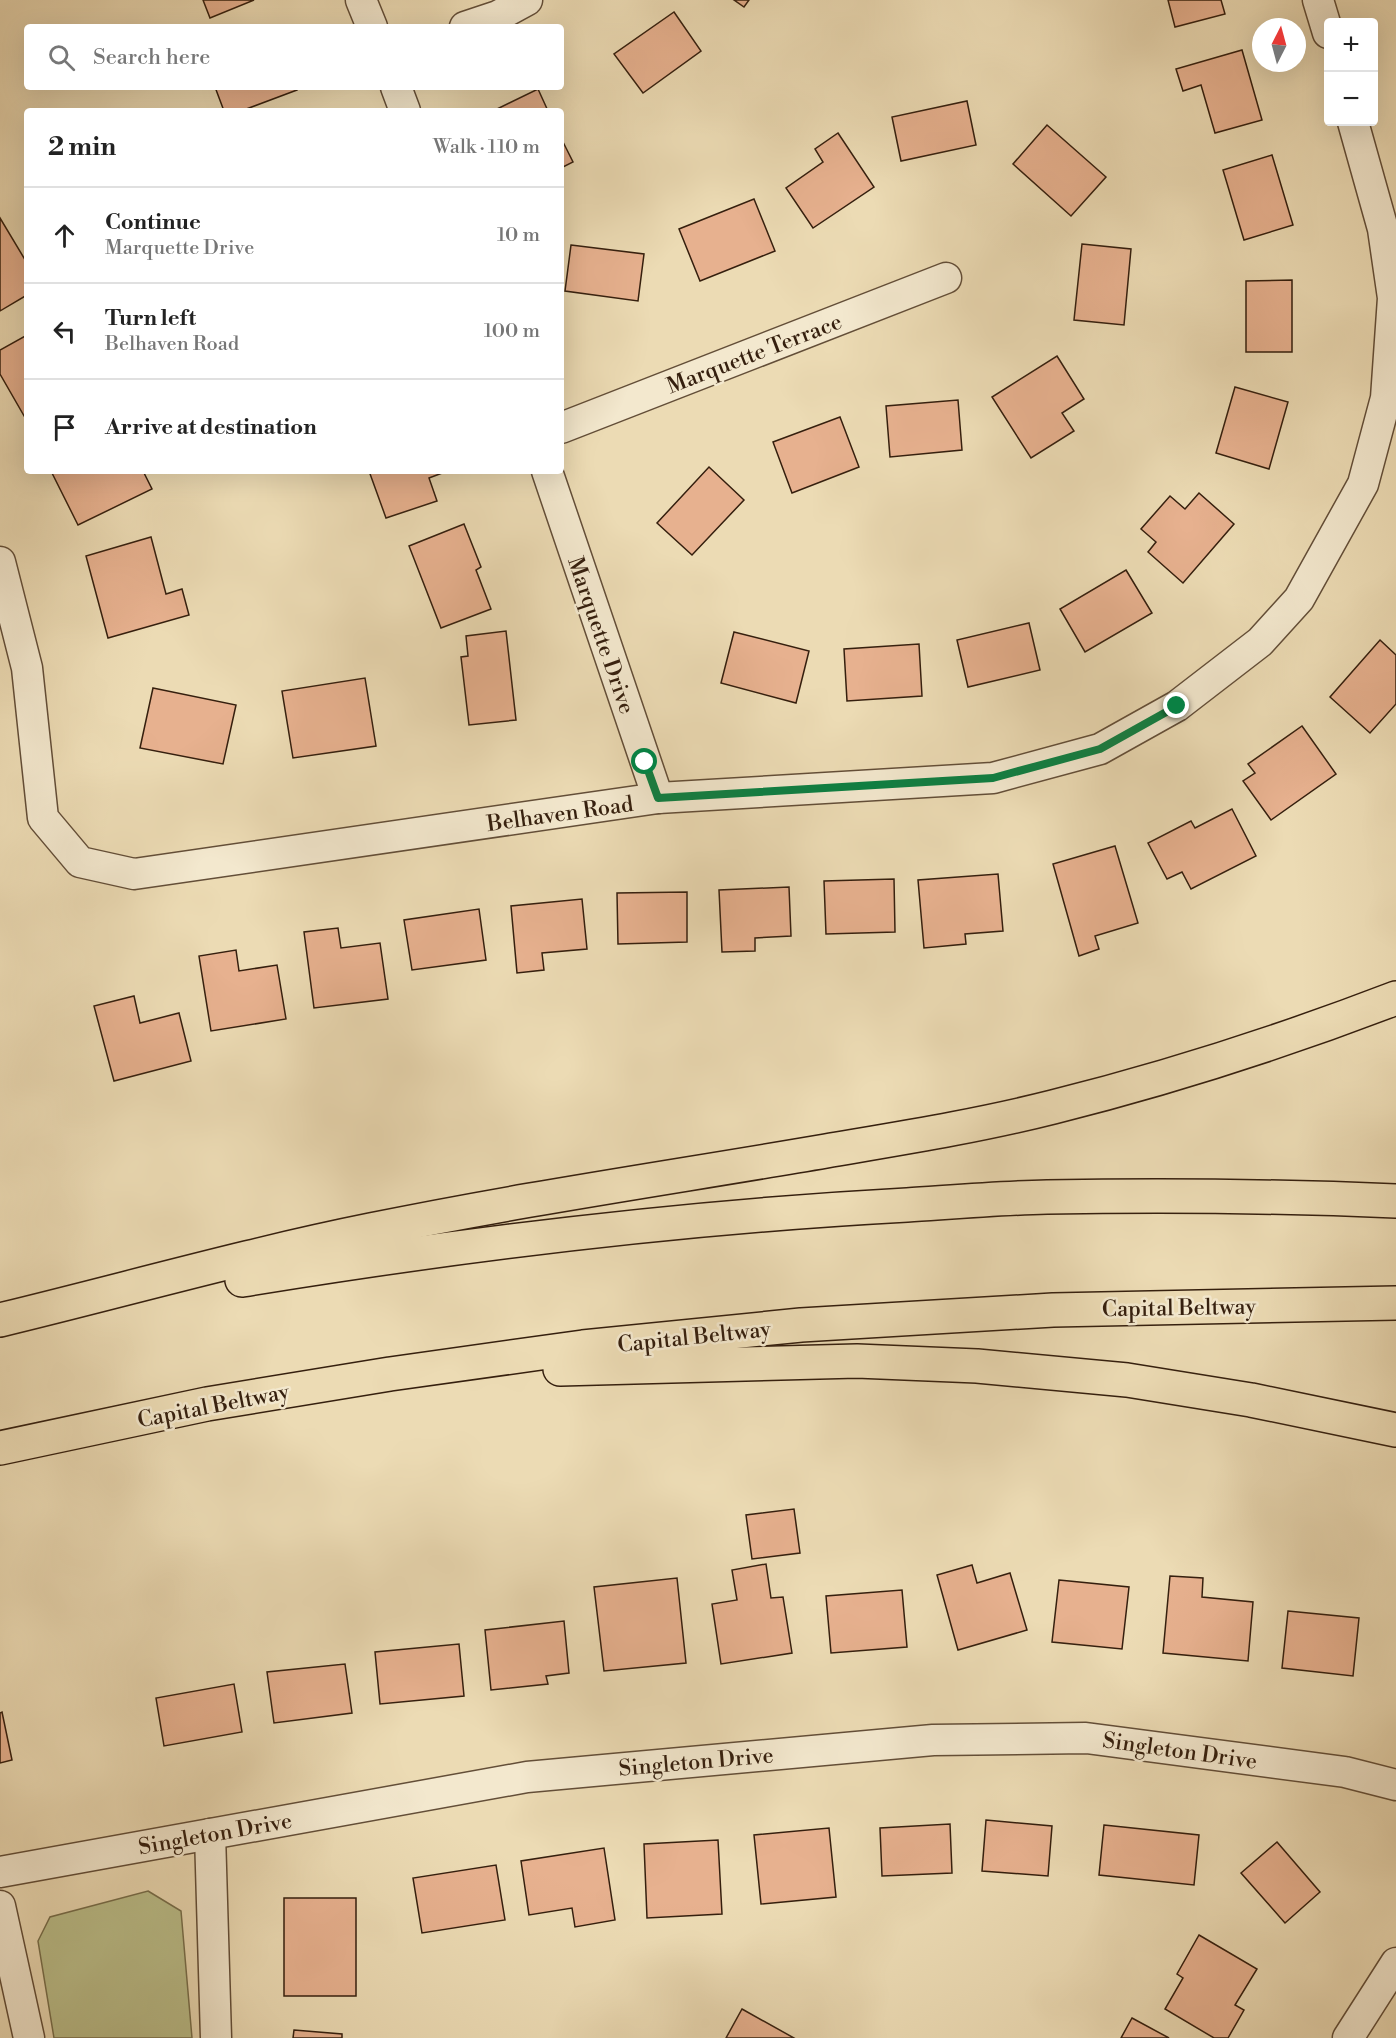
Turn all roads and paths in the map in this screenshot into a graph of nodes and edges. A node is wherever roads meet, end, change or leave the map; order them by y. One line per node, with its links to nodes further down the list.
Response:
1 (362, 0): 5 (street)
2 (527, 0): 6 (street)
3 (1318, 0): 4 (street)
4 (1324, 18)
5 (371, 24)
6 (474, 24)
7 (397, 90): 8 (street)
8 (404, 108)
9 (1354, 126): 14 (street, Belhaven Road)
10 (946, 278): 11 (street, Marquette Terrace)
11 (564, 427)
12 (548, 474): 14 (street, Marquette Drive)
13 (0, 562): 14 (street, Belhaven Road)
14 (658, 798)
15 (1396, 998): 18 (highway)
16 (1396, 1201): 19 (highway)
17 (1396, 1303): 20 (highway, Capital Beltway)
18 (0, 1320)
19 (0, 1326)
20 (390, 1374): 21 (highway); 22 (highway, Capital Beltway)
21 (1396, 1430)
22 (0, 1448)
23 (1396, 1785): 24 (street, Singleton Drive)
24 (210, 1834): 25 (street, Singleton Drive); 29 (street)
25 (0, 1872)
26 (0, 1906): 28 (street)
27 (1396, 1963): 30 (street)
28 (29, 2038)
29 (216, 2038)
30 (1348, 2038)

